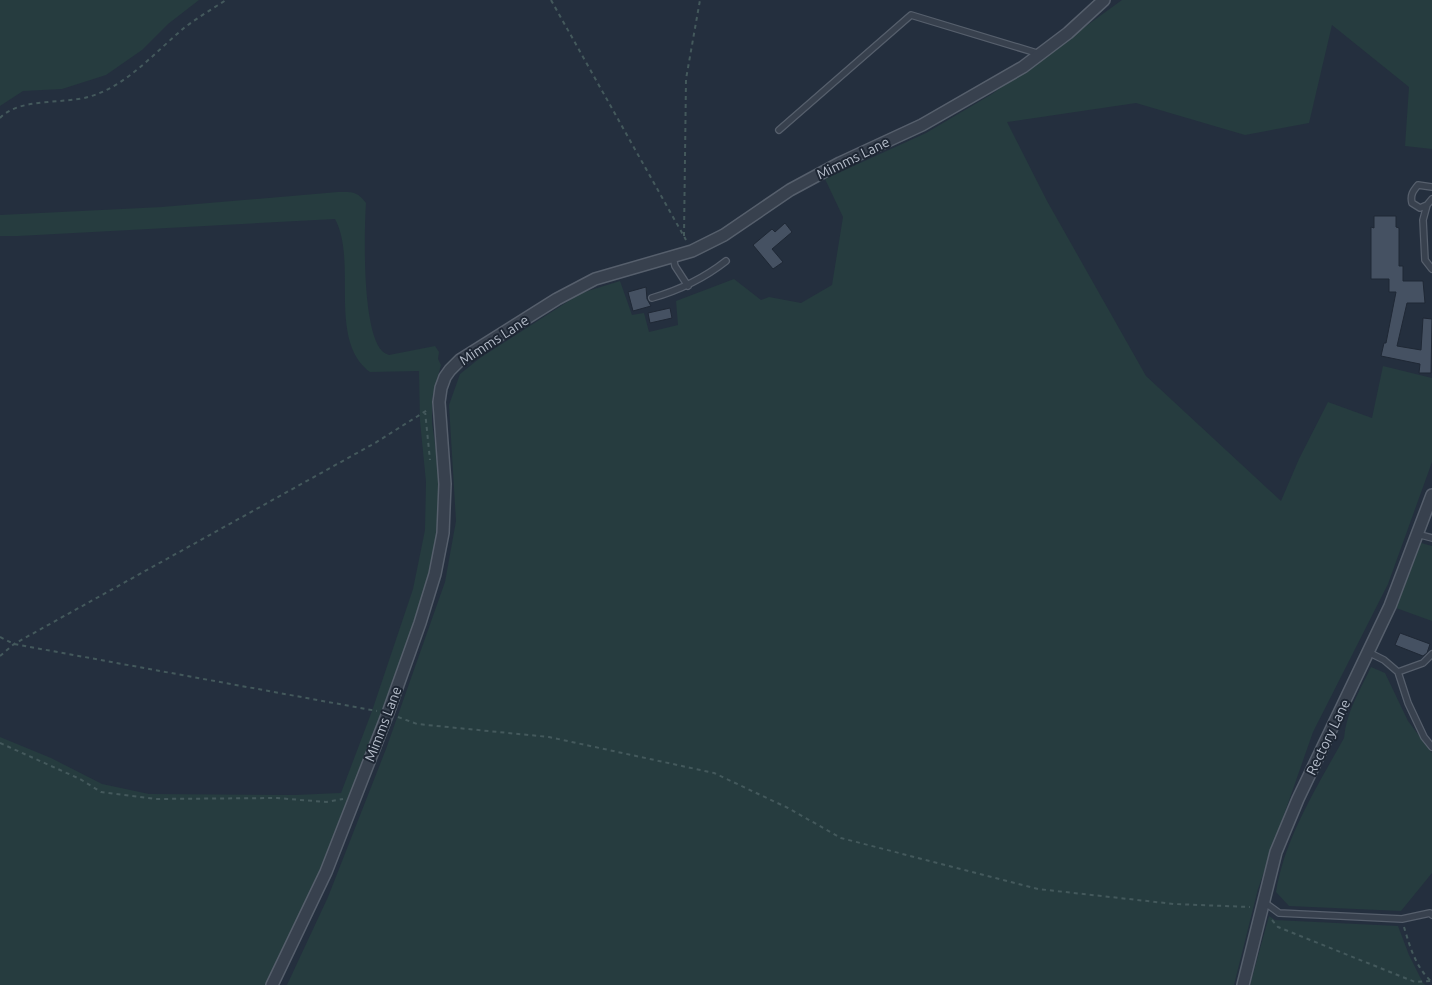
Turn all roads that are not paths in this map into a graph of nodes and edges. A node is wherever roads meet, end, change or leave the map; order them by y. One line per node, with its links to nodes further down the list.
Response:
1 (1104, 0): 2 (street, Mimms Lane)
2 (1040, 54): 3 (lane); 7 (street, Mimms Lane)
3 (778, 130)
4 (1432, 186): 6 (lane)
5 (1432, 200): 6 (lane)
6 (1427, 205): 9 (lane)
7 (673, 256): 10 (lane); 21 (street, Mimms Lane)
8 (726, 261): 10 (lane)
9 (1432, 269)
10 (688, 286): 11 (lane)
11 (652, 298)
12 (1432, 495): 13 (street, Rectory Lane)
13 (1417, 534): 14 (lane); 15 (street, Rectory Lane)
14 (1432, 538)
15 (1368, 652): 17 (lane); 19 (street, Rectory Lane)
16 (1432, 654): 17 (lane)
17 (1398, 672): 18 (lane)
18 (1432, 747)
19 (1262, 907): 20 (lane); 22 (street, Rectory Lane)
20 (1432, 916)
21 (272, 985)
22 (1243, 985)

